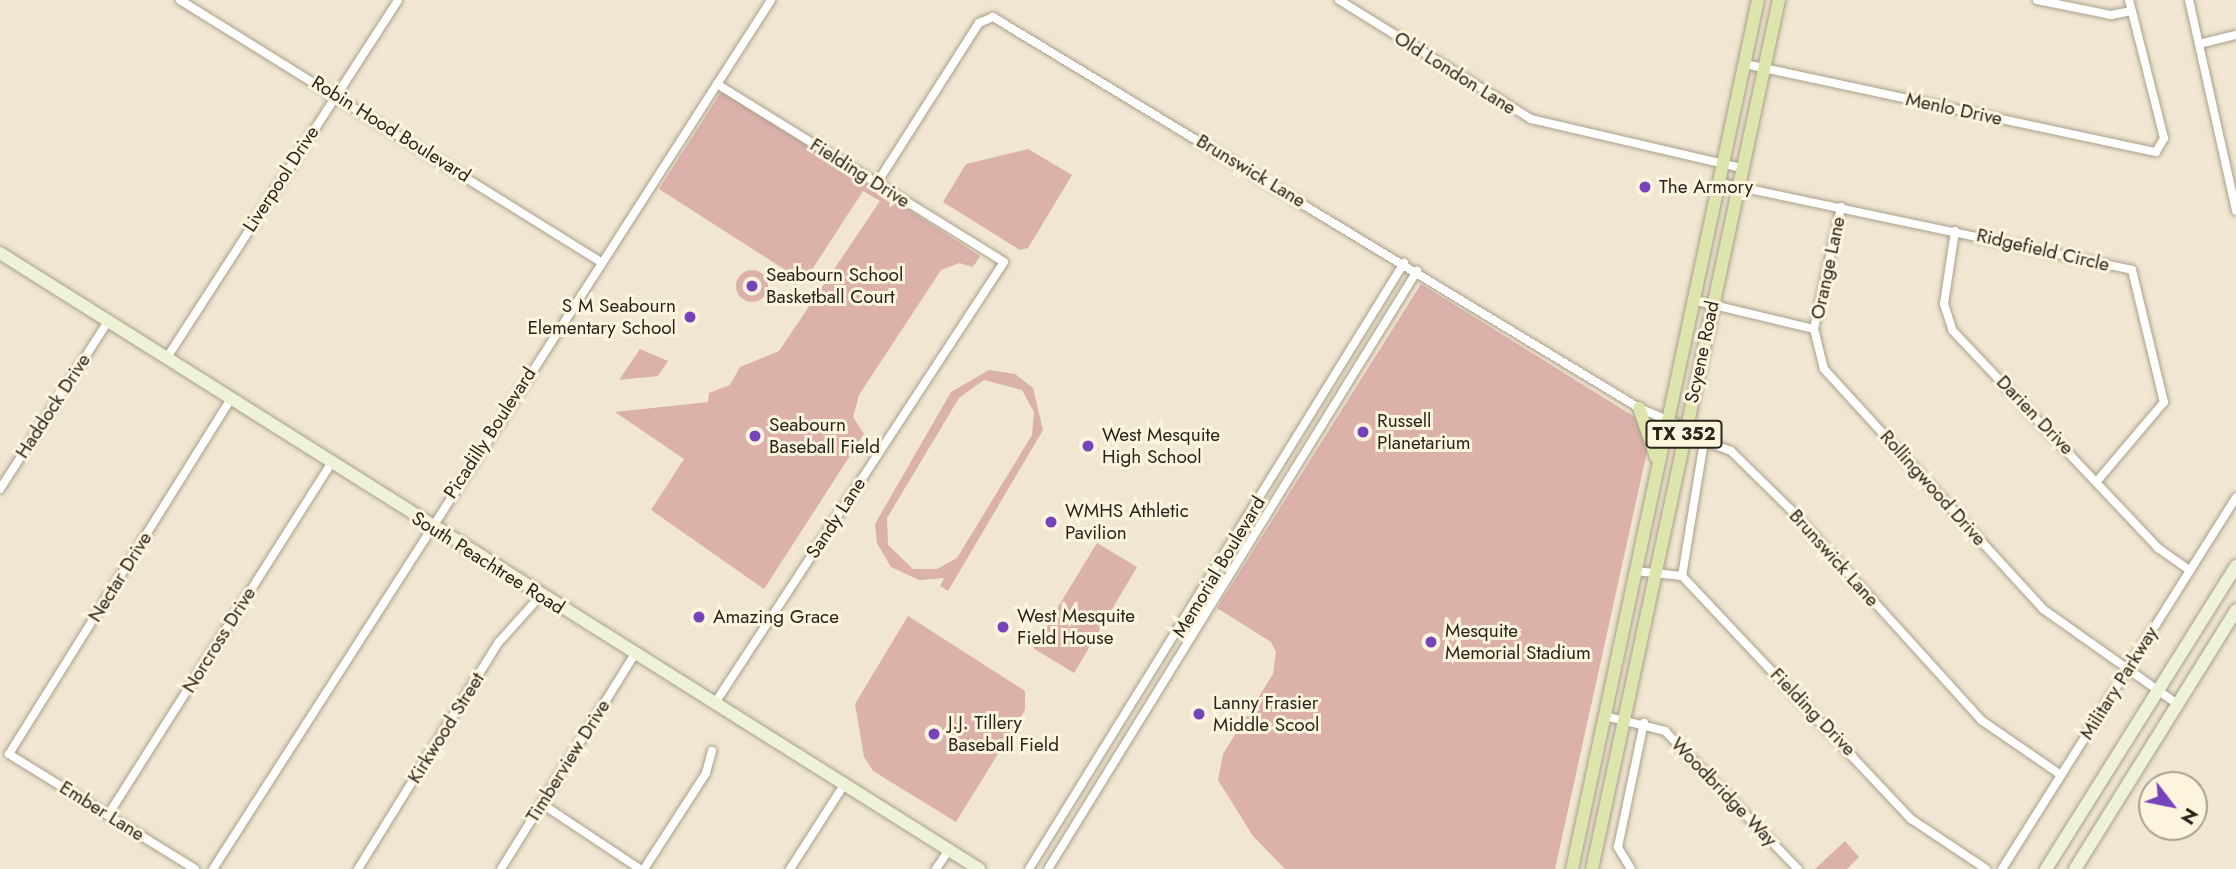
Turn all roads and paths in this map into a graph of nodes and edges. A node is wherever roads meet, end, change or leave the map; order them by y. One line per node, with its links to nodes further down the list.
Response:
1 (180, 0): 16 (street, Robin Hood Boulevard)
2 (398, 0): 16 (street, Liverpool Drive)
3 (771, 0): 15 (street, Picadilly Boulevard)
4 (1339, 0): 17 (street, Old London Lane)
5 (1758, 0): 13 (main road, Scyene Road / TX 352)
6 (1779, 0): 14 (main road, Scyene Road / TX 352)
7 (2037, 0): 10 (street)
8 (2129, 0): 10 (street)
9 (2189, 0): 12 (street)
10 (2132, 11): 14 (street, Menlo Drive)
11 (2236, 35): 12 (street)
12 (2199, 44): 23 (street)
13 (1745, 64): 14 (street, Menlo Drive); 17 (main road, Scyene Road / TX 352)
14 (1766, 68): 18 (main road, Scyene Road / TX 352)
15 (716, 84): 19 (street, Fielding Drive); 26 (street, Picadilly Boulevard)
16 (336, 94): 26 (street, Robin Hood Boulevard); 34 (street, Liverpool Drive)
17 (1724, 164): 18 (street, Old London Lane); 20 (main road, Scyene Road / TX 352)
18 (1742, 168): 21 (main road, Scyene Road / TX 352)
19 (877, 183): 27 (street, Fielding Drive); 28 (street, Brunswick Lane)
20 (1720, 183): 21 (street, Ridgefield Circle); 30 (main road, Scyene Road / TX 352)
21 (1738, 186): 22 (street, Ridgefield Circle); 31 (main road, Scyene Road / TX 352)
22 (1841, 207): 24 (street, Ridgefield Circle); 33 (street, Orange Lane)
23 (2236, 211)
24 (1955, 231): 41 (street, Darien Drive); 41 (street, Ridgefield Circle)
25 (0, 253): 32 (main road, South Peachtree Road)
26 (601, 262): 44 (street, Picadilly Boulevard)
27 (1004, 262): 55 (street, Sandy Lane)
28 (1404, 263): 29 (street, Brunswick Lane); 75 (street, Memorial Boulevard)
29 (1417, 271): 36 (street, Brunswick Lane); 76 (street, Memorial Boulevard)
30 (1693, 300): 31 (street); 37 (main road, Scyene Road / TX 352)
31 (1712, 304): 33 (street); 38 (main road, Scyene Road / TX 352)
32 (107, 323): 34 (main road, South Peachtree Road); 42 (street, Haddock Drive)
33 (1814, 329): 53 (street, Rollingwood Drive)
34 (166, 359): 35 (main road, South Peachtree Road)
35 (230, 400): 39 (main road, South Peachtree Road); 61 (street, Nectar Drive)
36 (1639, 408): 37 (street, Brunswick Lane); 40 (main road)
37 (1667, 423): 38 (street, Brunswick Lane); 40 (main road, Scyene Road / TX 352)
38 (1686, 428): 48 (main road, Scyene Road / TX 352)
39 (331, 464): 44 (main road, South Peachtree Road); 65 (street, Norcross Drive)
40 (1658, 464): 47 (main road, Scyene Road / TX 352)
41 (2098, 480): 46 (street, Darien Drive)
42 (0, 489)
43 (2236, 497): 46 (street, Military Parkway)
44 (429, 527): 50 (main road, South Peachtree Road); 68 (street, Picadilly Boulevard)
45 (2236, 566): 54 (main road, Military Parkway)
46 (2190, 570): 53 (street, Military Parkway)
47 (1636, 571): 48 (street); 57 (main road, Scyene Road / TX 352)
48 (1655, 576): 49 (street); 58 (main road, Scyene Road / TX 352)
49 (1682, 576): 62 (street, Brunswick Lane); 81 (street, Fielding Drive)
50 (542, 594): 52 (main road, South Peachtree Road); 69 (street, Kirkwood Street)
51 (2236, 610): 56 (main road)
52 (635, 654): 55 (main road, South Peachtree Road); 64 (street, Timberview Drive)
53 (2126, 672): 54 (street, Rollingwood Drive); 62 (street, Military Parkway)
54 (2157, 692): 56 (street, Rollingwood Drive); 83 (main road, Military Parkway)
55 (715, 703): 63 (main road, South Peachtree Road)
56 (2177, 704): 84 (main road)
57 (1605, 716): 58 (street, Woodbridge Way); 77 (main road, Scyene Road / TX 352)
58 (1624, 719): 59 (street, Woodbridge Way); 78 (main road, Scyene Road / TX 352)
59 (1644, 723): 79 (street); 80 (street, Woodbridge Way)
60 (712, 751): 71 (street)
61 (9, 754): 65 (street, Ember Lane)
62 (2061, 775): 82 (street, Military Parkway)
63 (844, 785): 66 (main road, South Peachtree Road); 72 (street)
64 (542, 804): 70 (street, Timberview Drive); 71 (street)
65 (108, 815): 67 (street, Ember Lane)
66 (950, 848): 73 (street); 74 (main road, South Peachtree Road)
67 (195, 869)
68 (213, 869)
69 (358, 869)
70 (501, 869)
71 (642, 869)
72 (790, 869)
73 (936, 869)
74 (979, 869)
75 (1029, 869)
76 (1048, 869)
77 (1572, 869)
78 (1592, 869)
79 (1631, 869)
80 (1798, 869)
81 (1986, 869)
82 (2002, 869)
83 (2046, 869)
84 (2075, 869)

